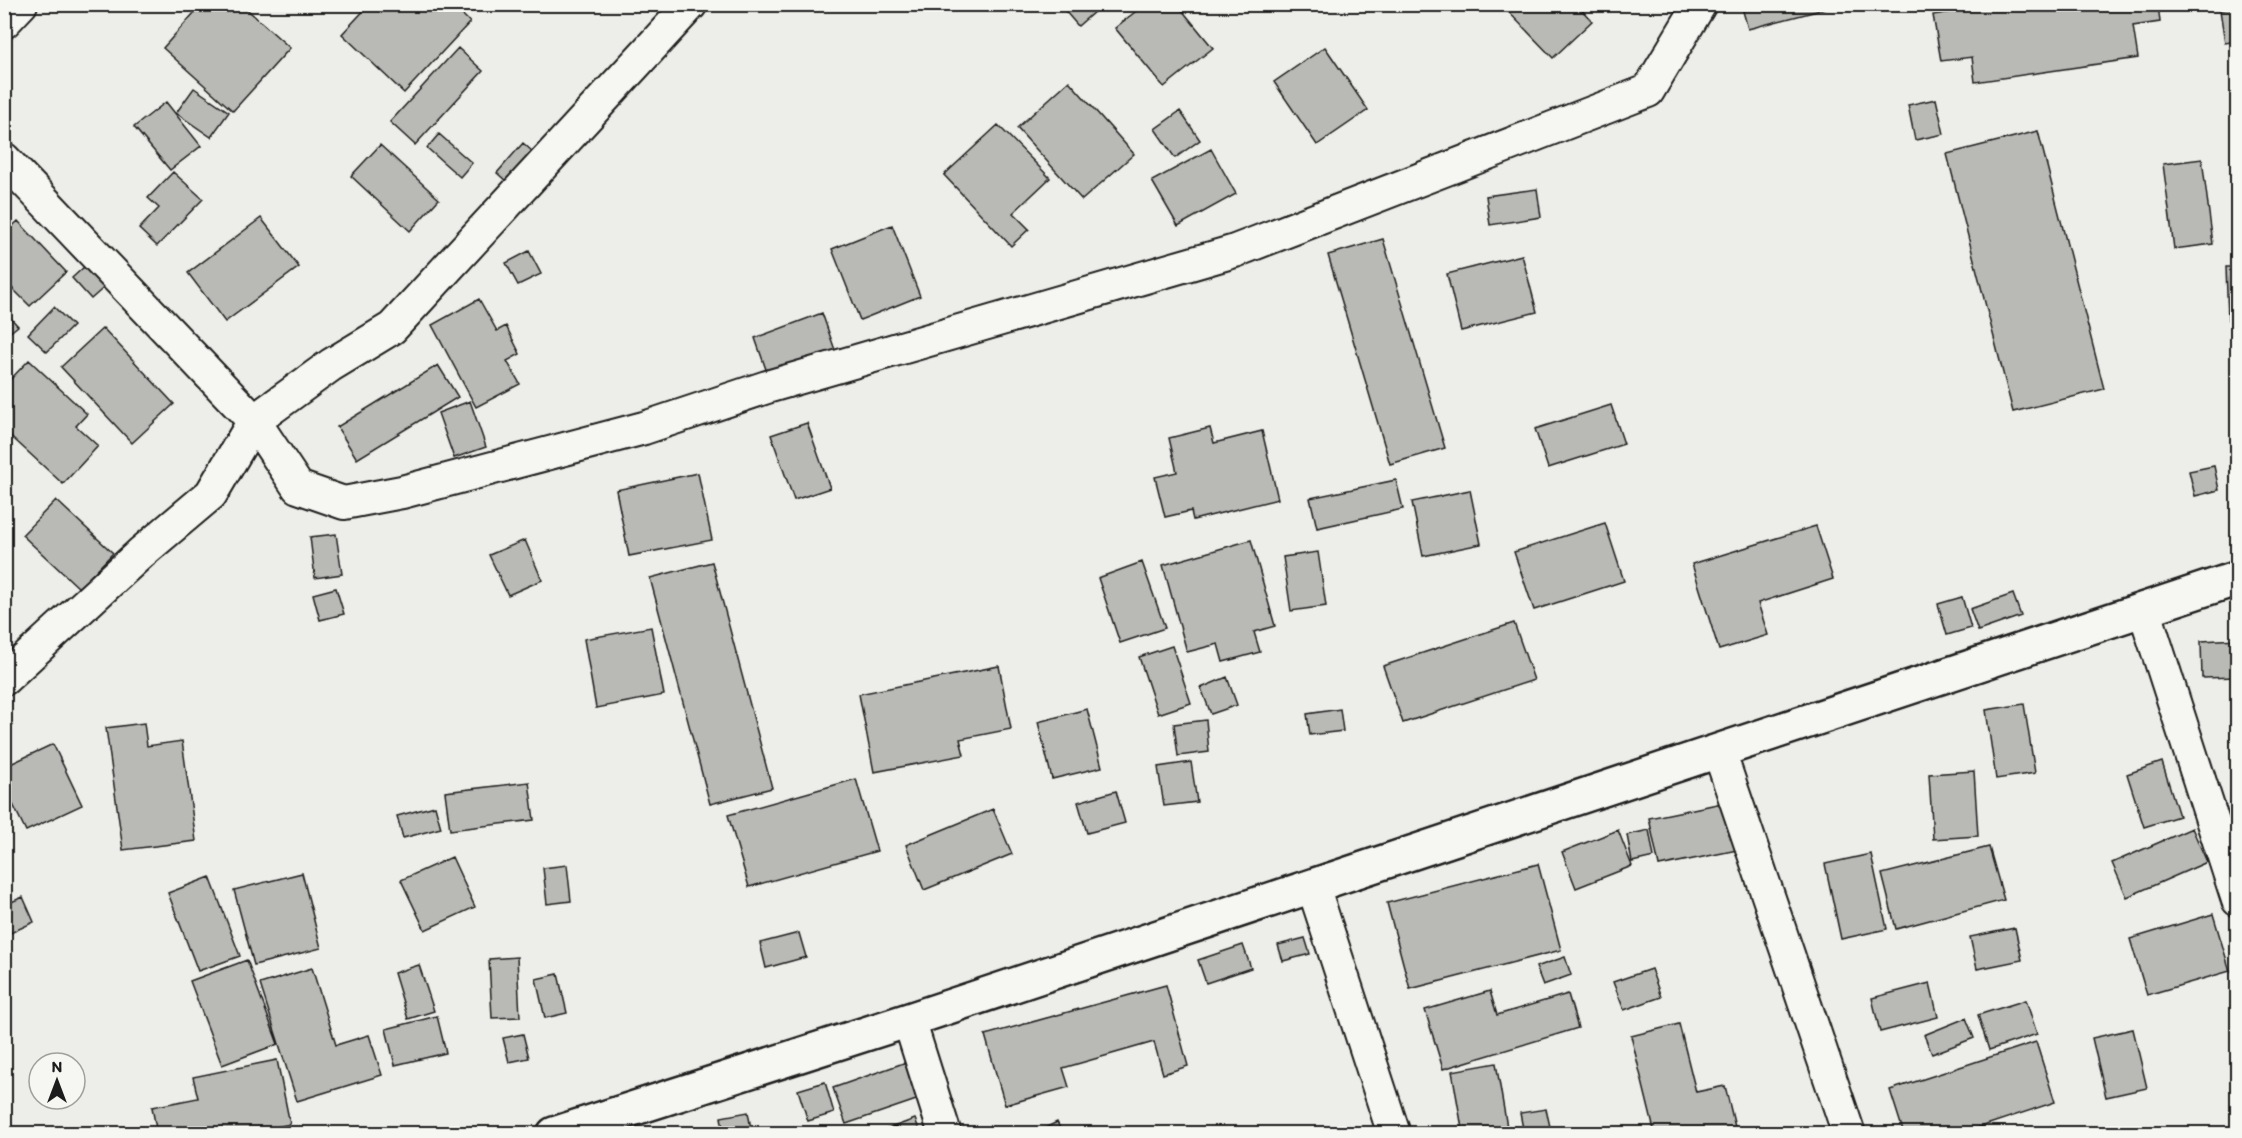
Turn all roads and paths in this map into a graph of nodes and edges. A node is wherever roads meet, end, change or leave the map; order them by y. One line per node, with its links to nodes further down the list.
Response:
1 (21, 4): 4 (street)
2 (691, 4): 6 (street)
3 (1700, 4): 6 (street)
4 (4, 22)
5 (4, 159): 6 (street)
6 (254, 421): 9 (street)
7 (2238, 578): 8 (main road)
8 (2144, 609): 10 (main road); 12 (street)
9 (4, 679)
10 (1719, 751): 11 (main road); 17 (street)
11 (1313, 886): 13 (main road); 16 (street)
12 (2238, 900)
13 (909, 1020): 14 (main road); 15 (street)
14 (554, 1134)
15 (945, 1134)
16 (1394, 1134)
17 (1849, 1134)

